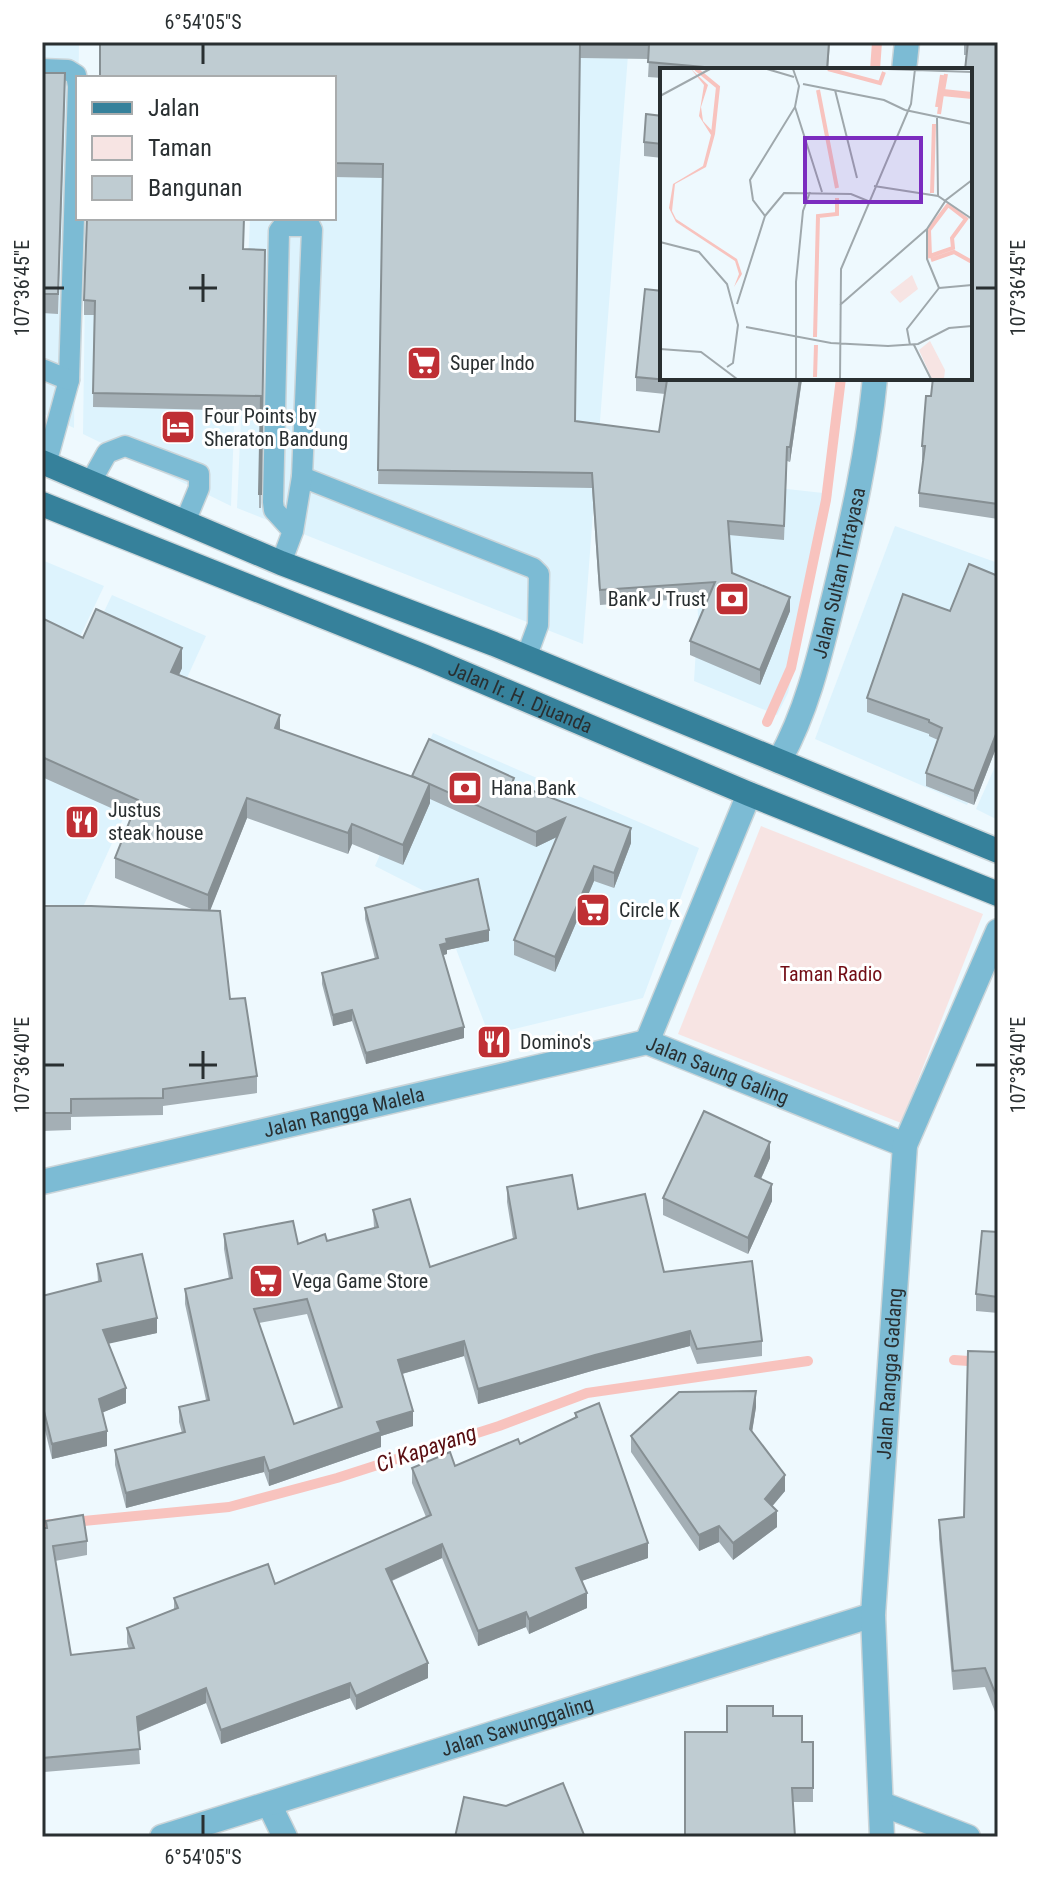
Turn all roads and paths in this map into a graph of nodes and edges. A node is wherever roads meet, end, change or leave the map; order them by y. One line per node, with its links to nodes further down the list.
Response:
1 (907, 42): 2 (street)
2 (904, 68)
3 (42, 69): 4 (lane)
4 (76, 76)
5 (76, 151): 7 (lane)
6 (42, 369): 7 (lane)
7 (69, 380): 9 (lane)
8 (875, 380): 17 (street, Jalan Sultan Tirtayasa)
9 (44, 463): 11 (main road, Jalan Ir. H. Djuanda)
10 (302, 477): 14 (lane); 14 (lane); 16 (lane)
11 (90, 483): 13 (main road, Jalan Ir. H. Djuanda); 13 (lane)
12 (42, 504): 18 (main road, Jalan Ir. H. Djuanda)
13 (185, 522): 15 (main road, Jalan Ir. H. Djuanda)
14 (295, 522): 15 (lane)
15 (281, 563): 16 (main road, Jalan Ir. H. Djuanda)
16 (526, 658): 17 (main road, Jalan Ir. H. Djuanda)
17 (779, 761): 19 (main road, Jalan Ir. H. Djuanda)
18 (749, 794): 20 (main road, Jalan Ir. H. Djuanda); 22 (street, Jalan Saung Galing)
19 (998, 851)
20 (998, 894)
21 (998, 931): 23 (street, Jalan Rangga Gadang)
22 (647, 1042): 23 (street, Jalan Saung Galing); 24 (street, Jalan Rangga Malela)
23 (905, 1145): 25 (street, Jalan Rangga Gadang)
24 (42, 1182)
25 (873, 1615): 26 (street, Jalan Sawunggaling); 27 (street, Jalan Rangga Gadang)
26 (269, 1804): 28 (street, Jalan Sawunggaling); 29 (street)
27 (882, 1804): 30 (street, Jalan Rangga Gadang); 31 (street)
28 (162, 1837)
29 (285, 1837)
30 (882, 1837)
31 (968, 1837)

